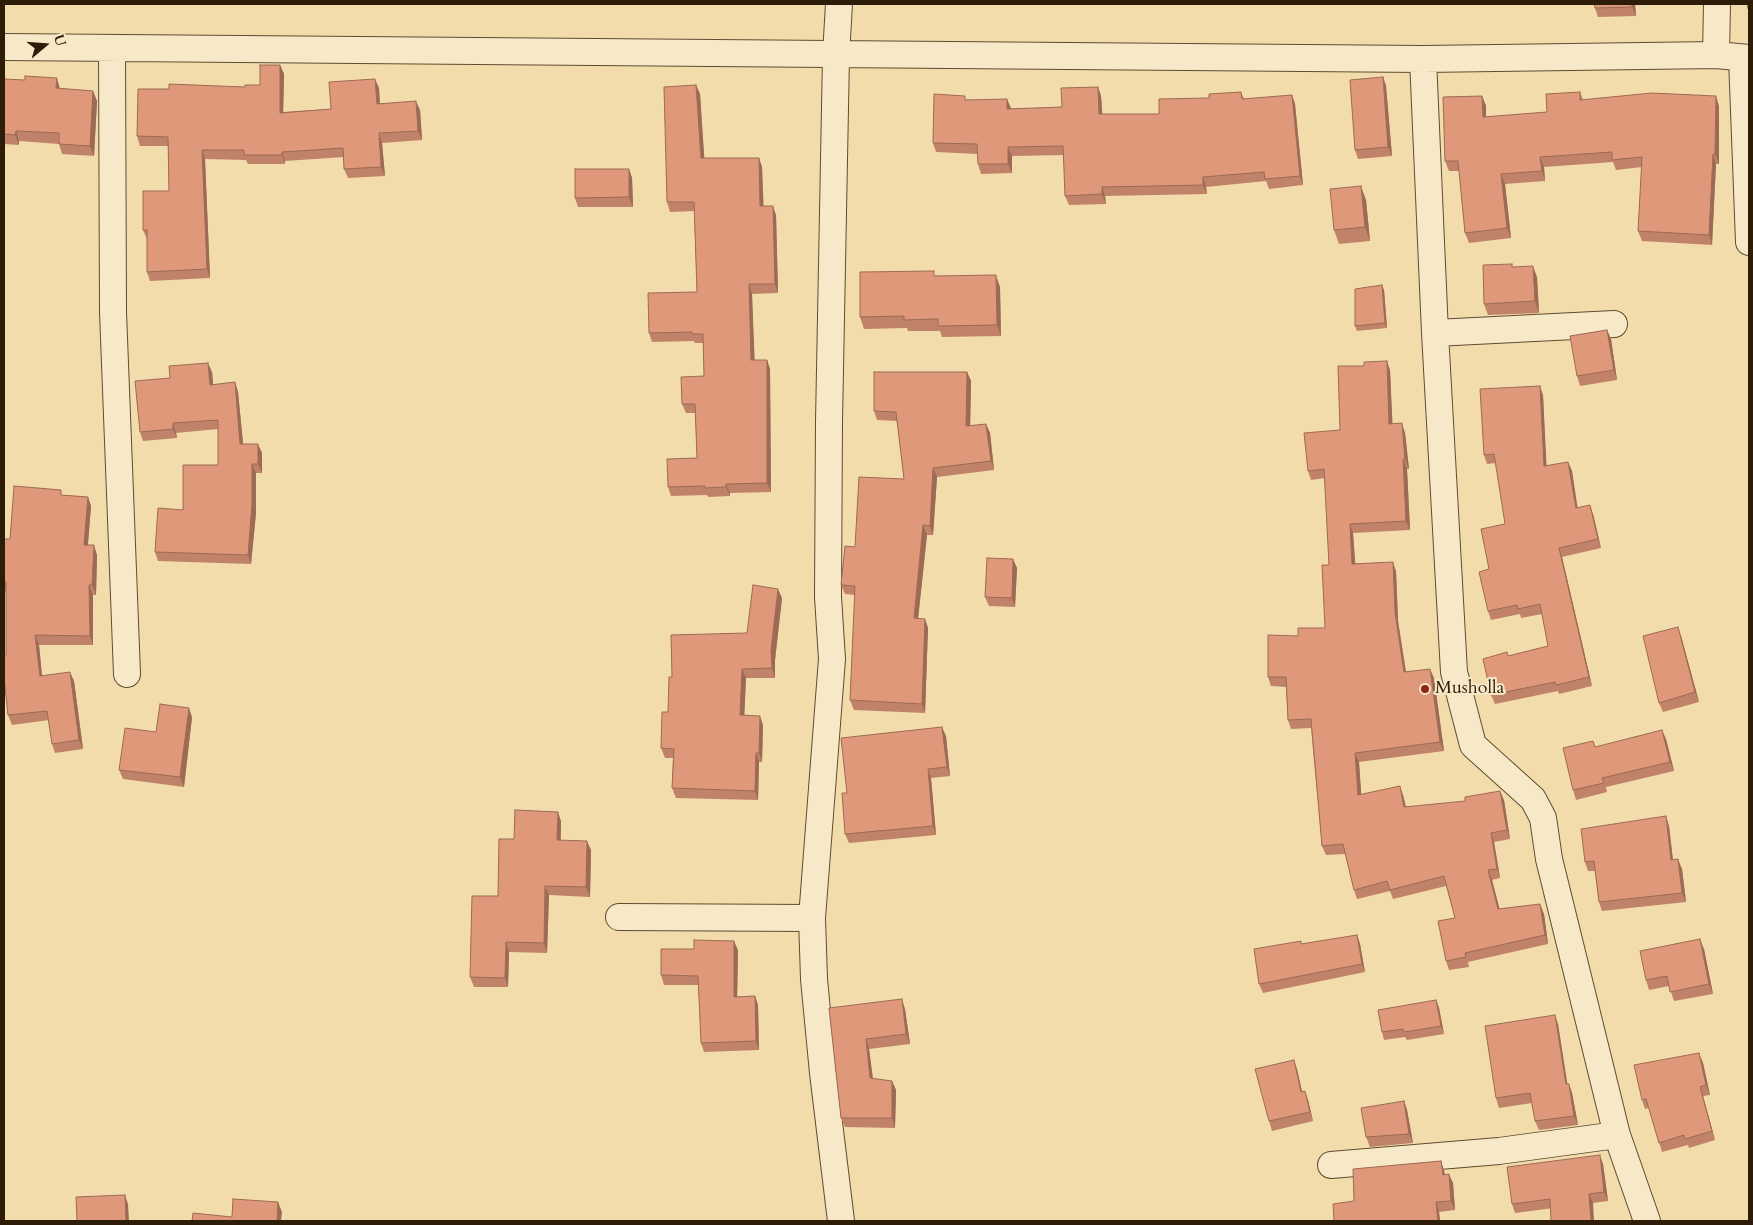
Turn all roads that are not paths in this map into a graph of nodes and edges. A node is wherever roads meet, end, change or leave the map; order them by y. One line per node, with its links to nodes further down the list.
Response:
1 (839, 4): 6 (street)
2 (1716, 4): 5 (street)
3 (4, 47): 4 (street)
4 (112, 49): 6 (street); 12 (street)
5 (1716, 54): 7 (street); 8 (street)
6 (836, 56): 8 (street); 14 (street)
7 (1746, 58): 9 (street)
8 (1423, 59): 11 (street)
9 (1749, 242)
10 (1614, 324): 11 (street)
11 (1435, 333): 15 (street)
12 (127, 674)
13 (619, 917): 14 (street)
14 (812, 918): 17 (street)
15 (1617, 1135): 16 (street); 18 (street)
16 (1331, 1165)
17 (841, 1221)
18 (1647, 1221)

